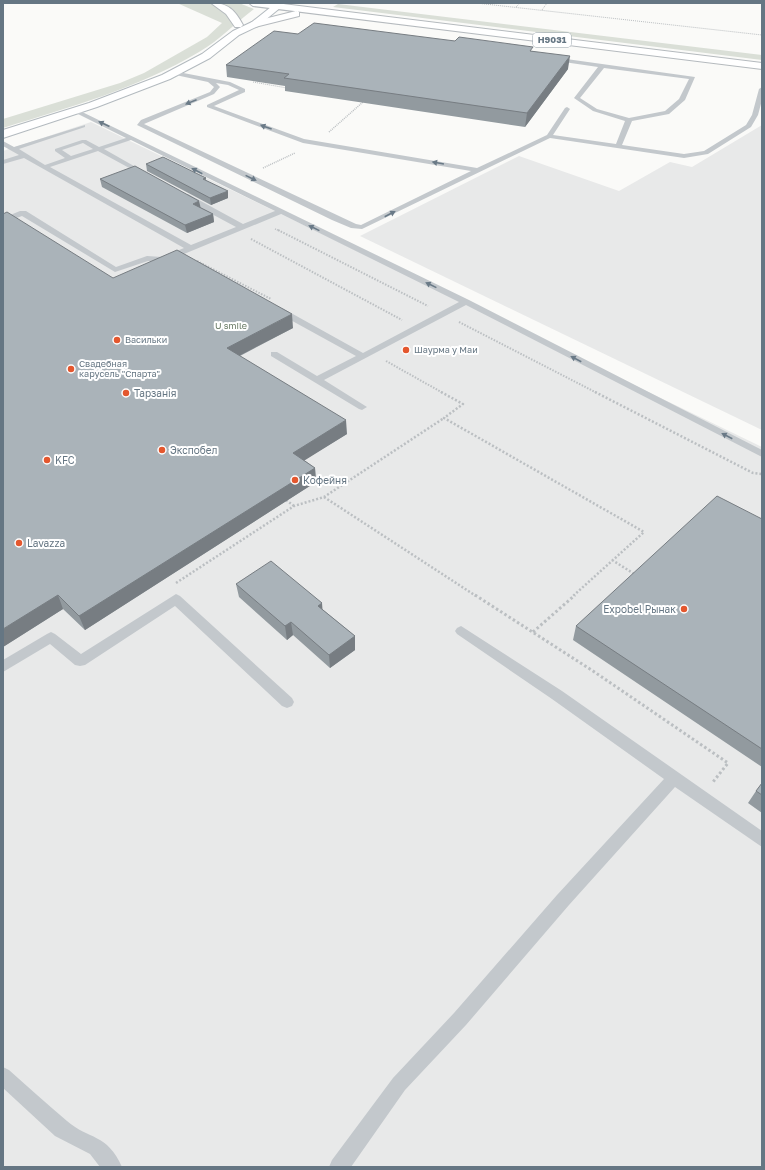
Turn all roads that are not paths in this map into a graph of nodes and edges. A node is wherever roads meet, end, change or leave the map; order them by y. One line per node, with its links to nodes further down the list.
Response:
1 (214, 3): 9 (main road)
2 (253, 3): 5 (main road, Н9031)
3 (298, 3): 6 (main road, Н9031)
4 (321, 3): 6 (main road)
5 (273, 4): 7 (main road, Н9031); 8 (main road); 9 (main road)
6 (332, 8): 11 (main road, Н9031)
7 (342, 13): 8 (main road); 13 (main road, Н9031)
8 (255, 24): 9 (main road)
9 (237, 29): 14 (main road)
10 (542, 58): 12 (lane)
11 (762, 62)
12 (602, 66): 21 (lane); 21 (lane)
13 (762, 66)
14 (173, 73): 15 (lane); 20 (main road)
15 (211, 81): 16 (lane); 18 (lane)
16 (240, 88): 18 (lane); 34 (lane, one-way to 16)
17 (762, 89): 27 (lane)
18 (212, 93): 34 (lane, one-way to 34)
19 (567, 109): 24 (lane)
20 (76, 111): 23 (main road); 25 (lane, one-way to 20)
21 (629, 120): 27 (lane)
22 (82, 126): 29 (lane)
23 (3, 134)
24 (549, 136): 27 (lane); 34 (lane)
25 (132, 138): 28 (lane); 37 (lane, one-way to 25)
26 (3, 143): 29 (lane)
27 (618, 146)
28 (98, 148): 31 (lane); 31 (lane); 35 (lane)
29 (13, 149): 30 (lane)
30 (23, 156): 32 (lane); 33 (lane)
31 (70, 158): 33 (lane)
32 (3, 162)
33 (44, 167): 40 (lane)
34 (476, 170)
35 (153, 178)
36 (180, 193): 39 (lane)
37 (280, 212): 39 (lane); 41 (lane, one-way to 37)
38 (3, 221): 40 (lane)
39 (239, 229): 40 (lane)
40 (190, 248)
41 (466, 302): 44 (lane); 47 (lane, one-way to 41)
42 (268, 304): 44 (lane)
43 (274, 354): 45 (lane)
44 (362, 356): 45 (lane)
45 (319, 379): 46 (lane)
46 (362, 407)
47 (762, 454)
48 (461, 630): 51 (lane)
49 (3, 668): 50 (lane)
50 (287, 702)
51 (675, 777): 52 (lane); 55 (lane)
52 (762, 840)
53 (3, 1076): 54 (lane)
54 (112, 1167)
55 (339, 1167)

